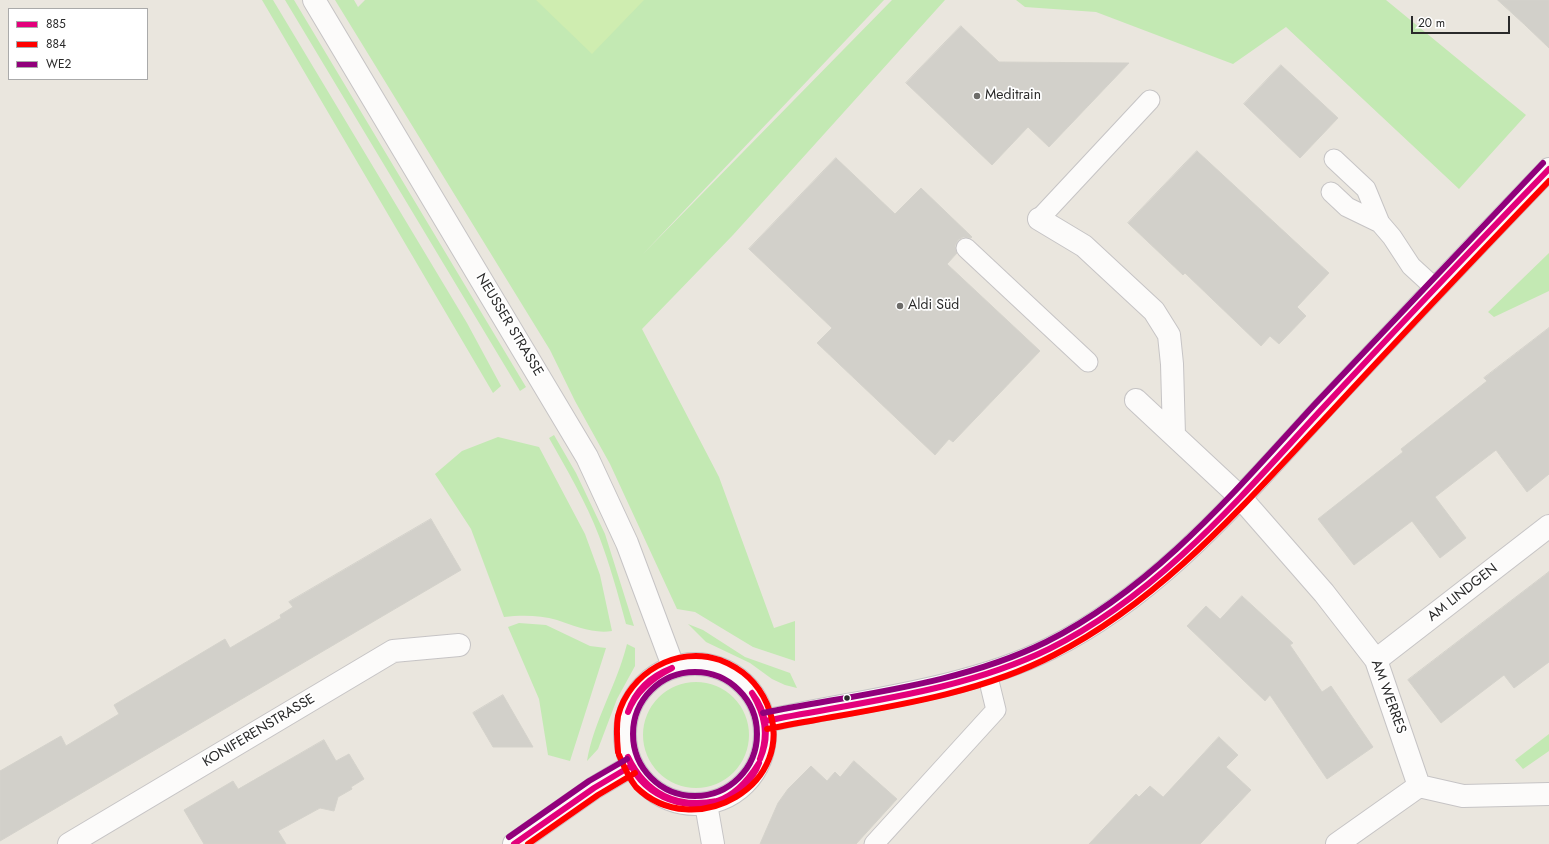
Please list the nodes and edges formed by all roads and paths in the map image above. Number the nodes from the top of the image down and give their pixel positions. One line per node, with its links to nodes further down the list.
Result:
1 (314, 0): 17 (street, NEUSSER STRASSE)
2 (1150, 100): 6 (lane)
3 (1334, 159): 7 (lane)
4 (1549, 169): 9 (street)
5 (1331, 192): 7 (lane)
6 (1039, 219): 12 (street)
7 (1380, 223): 9 (lane)
8 (966, 248): 10 (lane)
9 (1435, 288): 13 (street)
10 (1088, 362)
11 (1136, 400): 12 (street, AM WERRES)
12 (1174, 435): 13 (street, AM WERRES)
13 (1240, 497): 16 (street, AM WERRES); 18 (street)
14 (1549, 526): 16 (street, AM LINDGEN)
15 (459, 645): 24 (street, KONIFERENSTRASSE)
16 (1376, 660): 21 (street, AM WERRES)
17 (673, 666): 19 (street); 20 (street)
18 (986, 673): 19 (street); 27 (lane)
19 (765, 721): 23 (street)
20 (630, 766): 23 (street); 25 (street)
21 (1419, 786): 22 (street); 28 (street)
22 (1549, 794)
23 (706, 804): 26 (street)
24 (69, 844)
25 (514, 844)
26 (713, 844)
27 (874, 844)
28 (1337, 844)

